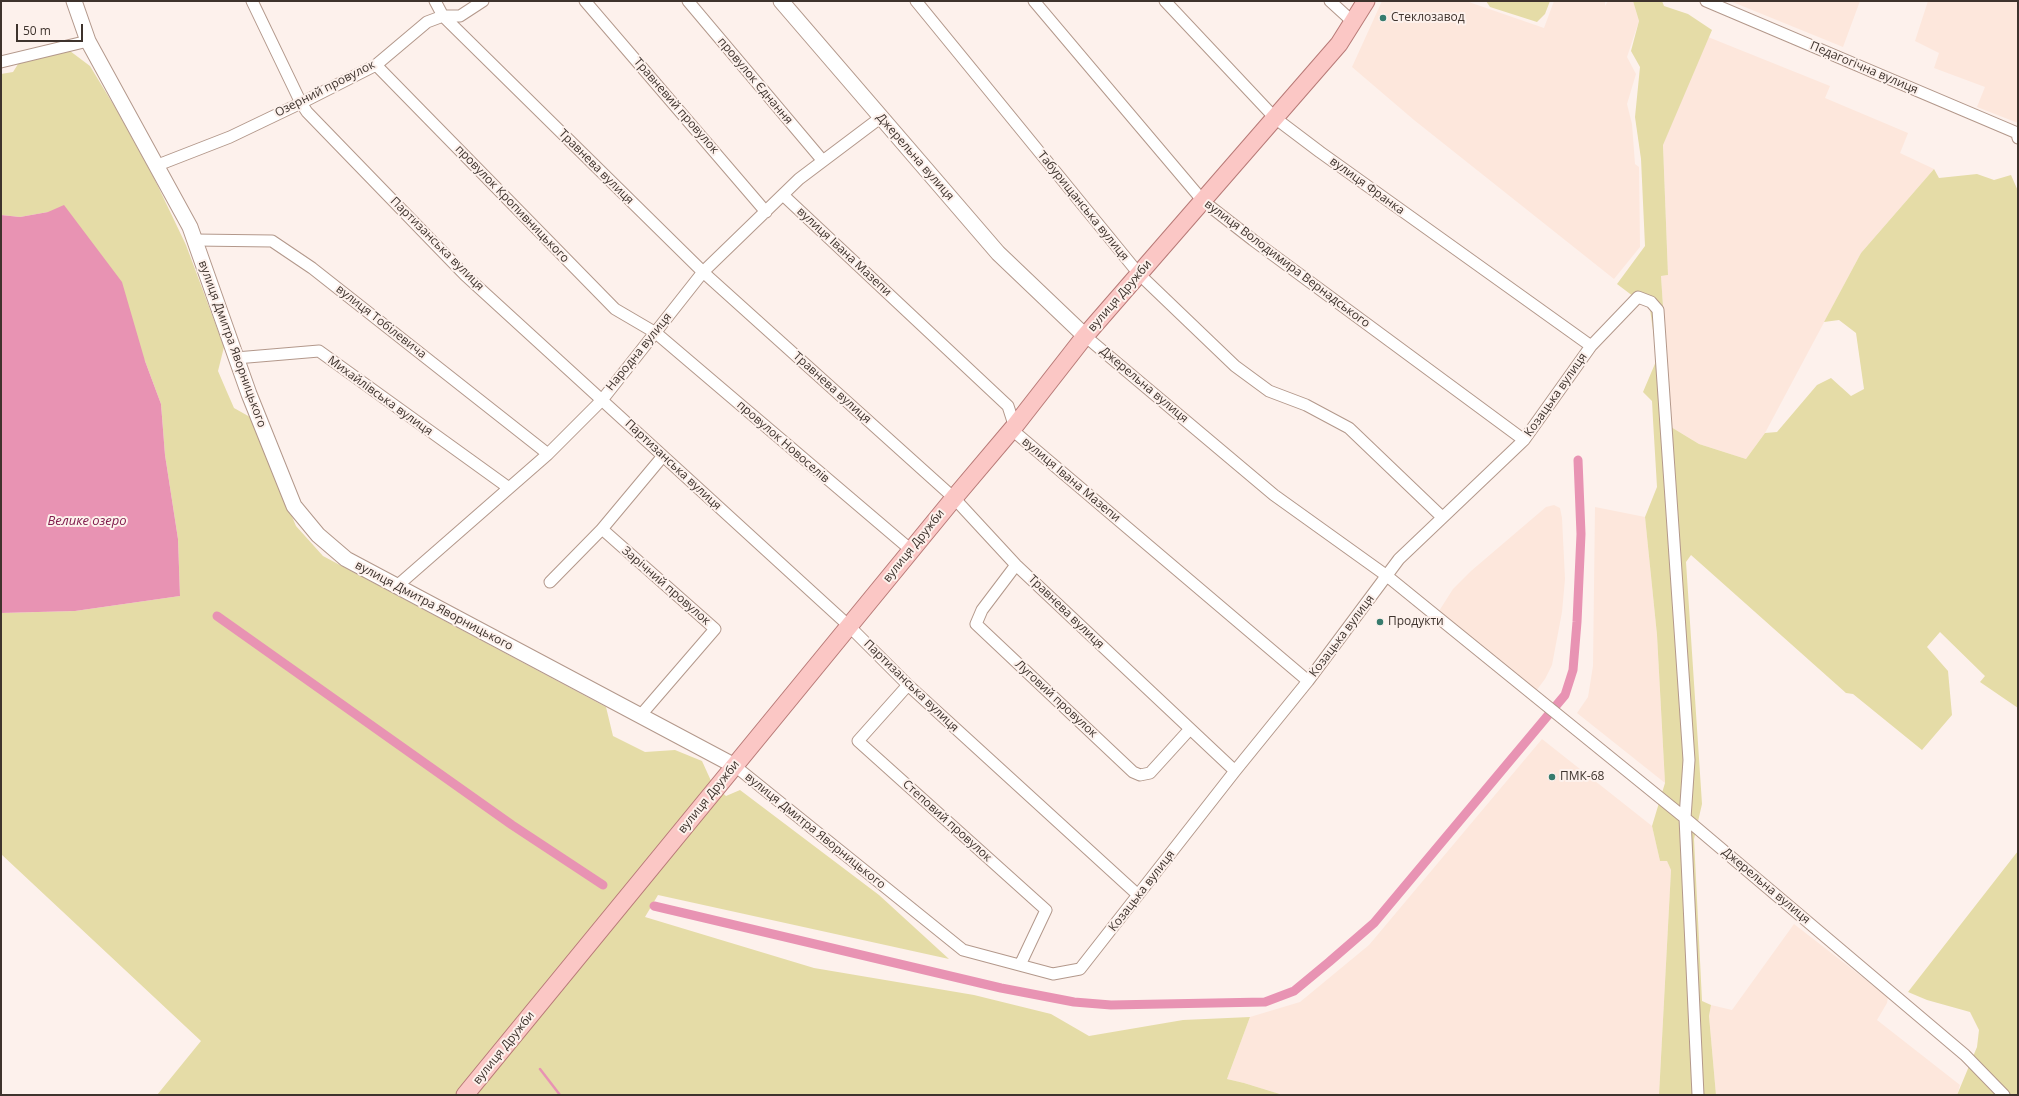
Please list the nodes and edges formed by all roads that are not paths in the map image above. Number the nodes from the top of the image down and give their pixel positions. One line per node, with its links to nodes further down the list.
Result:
1 (74, 1): 16 (main road, вулиця Дмитра Яворницького)
2 (252, 1): 19 (street, Партизанська вулиця)
3 (435, 1): 14 (street, Травнева вулиця)
4 (483, 1): 14 (street, Озерний провулок)
5 (585, 1): 27 (street, Травневий провулок)
6 (688, 1): 23 (street, провулок Єднання)
7 (780, 1): 20 (main road, Джерельна вулиця)
8 (916, 1): 30 (street, Табурищанська вулиця)
9 (1034, 1): 26 (street, вулиця Володимира Вернадського)
10 (1165, 1): 21 (street, вулиця Франка)
11 (1330, 1): 15 (street)
12 (1366, 1): 15 (main road, вулиця Дружби)
13 (1706, 1): 22 (street, Педагогічна вулиця)
14 (443, 16): 18 (street, Озерний провулок); 29 (street, Травнева вулиця)
15 (1354, 22): 21 (main road, вулиця Дружби)
16 (88, 41): 17 (street); 24 (main road, вулиця Дмитра Яворницького)
17 (1, 62)
18 (376, 64): 19 (street, Озерний провулок); 31 (street, провулок Кропивницького)
19 (301, 103): 24 (street, Озерний провулок); 35 (street, Партизанська вулиця)
20 (880, 118): 23 (street, Народна вулиця); 32 (main road, Джерельна вулиця)
21 (1275, 118): 26 (main road, вулиця Дружби); 33 (street, вулиця Франка)
22 (2018, 138)
23 (823, 161): 25 (street, Народна вулиця)
24 (158, 165): 28 (main road, вулиця Дмитра Яворницького)
25 (783, 195): 27 (street, Народна вулиця); 36 (street, вулиця Івана Мазепи)
26 (1202, 200): 30 (main road, вулиця Дружби); 37 (street, вулиця Володимира Вернадського)
27 (766, 212): 29 (street, Народна вулиця)
28 (195, 240): 34 (main road, вулиця Дмитра Яворницького); 38 (street, вулиця Тобілевича)
29 (703, 272): 31 (street, Народна вулиця); 41 (street, Травнева вулиця)
30 (1139, 274): 32 (main road, вулиця Дружби); 42 (street, Табурищанська вулиця)
31 (656, 333): 35 (street, Народна вулиця); 44 (street, провулок Новоселів)
32 (1085, 336): 36 (main road, вулиця Дружби); 46 (street, Джерельна вулиця)
33 (1591, 346): 37 (street, Козацька вулиця); 56 (street, Козацька вулиця)
34 (236, 358): 40 (street, Михайлівська вулиця); 48 (main road, вулиця Дмитра Яворницького)
35 (602, 400): 38 (street, Народна вулиця); 39 (street, Партизанська вулиця)
36 (1014, 427): 41 (main road, вулиця Дружби); 50 (street, вулиця Івана Мазепи)
37 (1524, 440): 42 (street, Козацька вулиця)
38 (548, 454): 40 (street, Народна вулиця)
39 (663, 456): 43 (street); 49 (street, Партизанська вулиця)
40 (509, 488): 48 (street, Народна вулиця)
41 (954, 498): 44 (main road, вулиця Дружби); 45 (street, Травнева вулиця)
42 (1442, 517): 46 (street, Козацька вулиця)
43 (602, 529): 47 (street); 52 (street, Зарічний провулок)
44 (911, 550): 49 (main road, вулиця Дружби)
45 (1016, 565): 53 (street, Травнева вулиця); 53 (street, Луговий провулок)
46 (1387, 576): 50 (street, Козацька вулиця); 56 (street, Джерельна вулиця)
47 (550, 582)
48 (397, 586): 52 (main road, вулиця Дмитра Яворницького)
49 (849, 626): 51 (street, Партизанська вулиця); 54 (main road, вулиця Дружби)
50 (1308, 682): 55 (street, Козацька вулиця)
51 (908, 685): 57 (street, Партизанська вулиця); 58 (street, Степовий провулок)
52 (640, 716): 54 (main road, вулиця Дмитра Яворницького)
53 (1190, 729): 55 (street, Травнева вулиця)
54 (735, 766): 58 (street, вулиця Дмитра Яворницького); 60 (main road, вулиця Дружби)
55 (1235, 771): 57 (street, Козацька вулиця)
56 (1685, 818): 61 (street); 62 (street, Джерельна вулиця)
57 (1138, 895): 59 (street, Козацька вулиця)
58 (1020, 965): 59 (street, вулиця Дмитра Яворницького)
59 (1053, 974)
60 (465, 1095)
61 (1698, 1095)
62 (2004, 1095)

